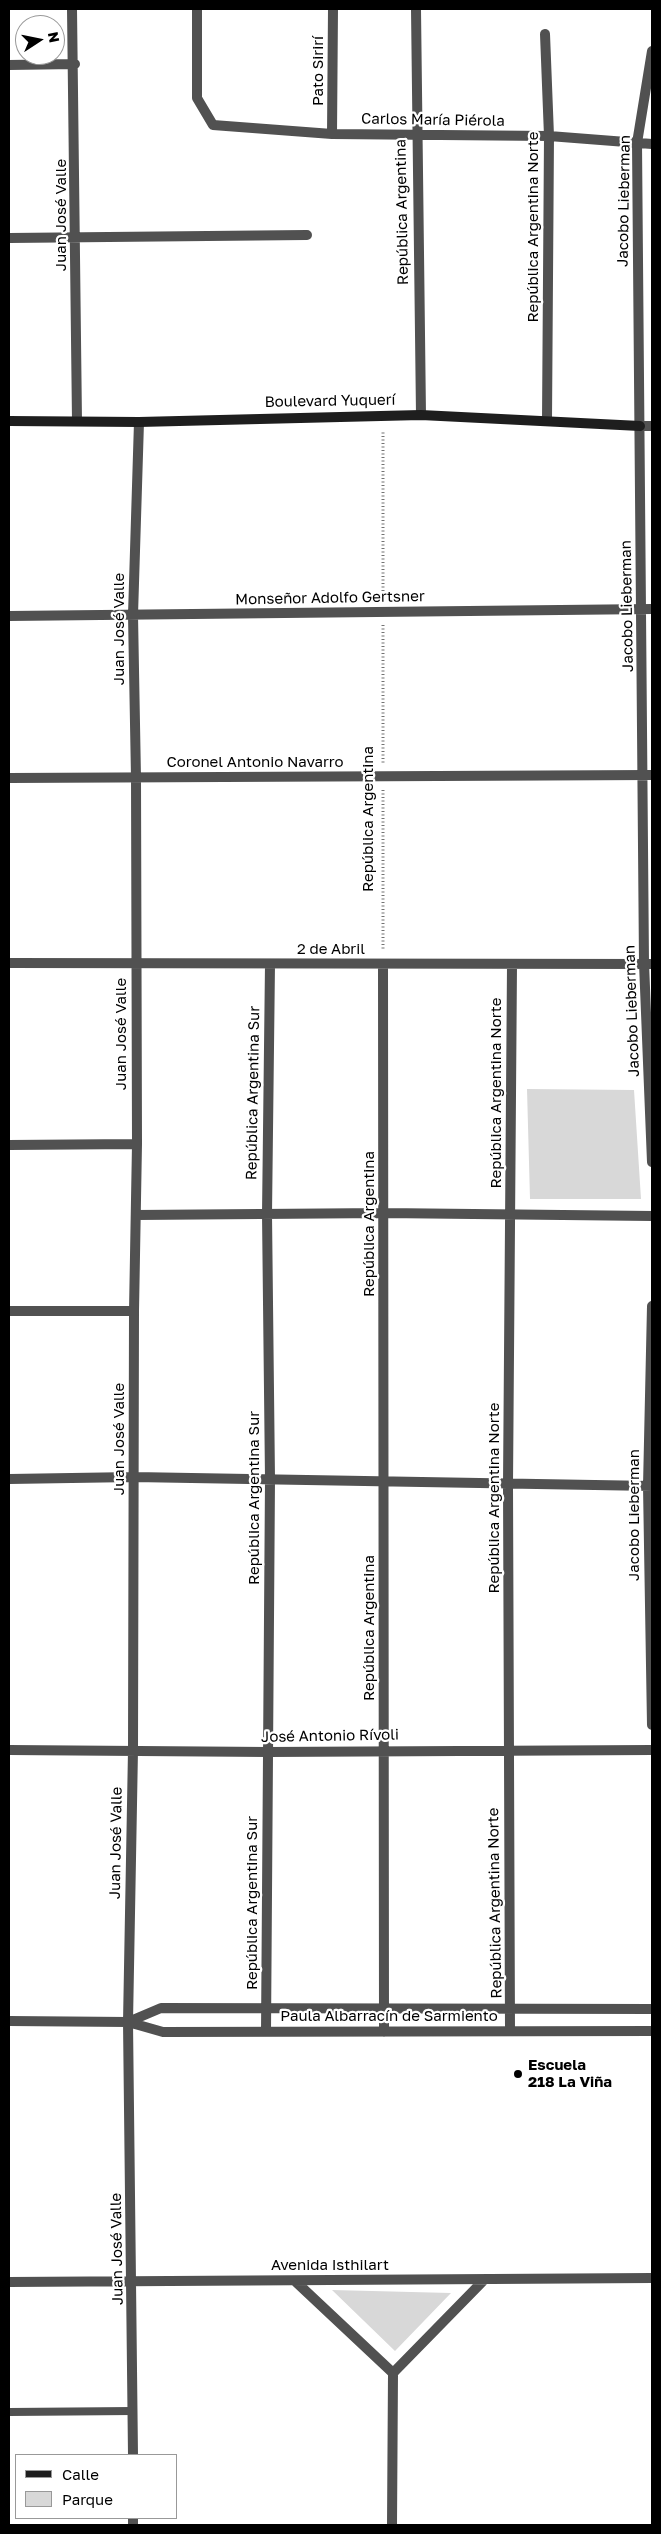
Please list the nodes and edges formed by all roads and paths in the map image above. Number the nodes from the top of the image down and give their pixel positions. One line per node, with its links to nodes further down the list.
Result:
1 (72, 9): 7 (street, Juan José Valle)
2 (198, 9): 9 (street, Carlos María Piérola)
3 (333, 9): 9 (street, Pato Sirirí)
4 (416, 9): 10 (street, República Argentina)
5 (545, 34): 11 (street, República Argentina Norte)
6 (652, 51): 12 (street, Jacobo Lieberman)
7 (74, 64): 8 (street); 16 (street, Juan José Valle)
8 (9, 65)
9 (332, 134): 10 (street, Carlos María Piérola)
10 (416, 135): 11 (street, Carlos María Piérola); 17 (street, República Argentina)
11 (549, 136): 12 (street, Carlos María Piérola); 19 (street, República Argentina Norte)
12 (637, 144): 13 (street, Carlos María Piérola); 23 (street, Jacobo Lieberman)
13 (652, 144)
14 (307, 235): 16 (street)
15 (9, 238): 16 (street)
16 (76, 238): 21 (street, Juan José Valle)
17 (421, 415): 18 (street, Boulevard Yuquerí); 19 (street, Boulevard Yuquerí)
18 (383, 416): 22 (street, Boulevard Yuquerí); 26 (path, República Argentina)
19 (546, 420): 23 (street, Boulevard Yuquerí)
20 (9, 421): 21 (street, Boulevard Yuquerí)
21 (77, 421): 22 (street, Boulevard Yuquerí)
22 (139, 422): 28 (street, Juan José Valle)
23 (640, 426): 24 (street, Boulevard Yuquerí); 25 (street, Jacobo Lieberman)
24 (652, 426)
25 (647, 609): 26 (street, Monseñor Adolfo Gertsner); 29 (street, Jacobo Lieberman)
26 (383, 613): 28 (street, Monseñor Adolfo Gertsner); 30 (path, República Argentina)
27 (9, 616): 28 (street, Monseñor Adolfo Gertsner)
28 (133, 616): 32 (street, Juan José Valle)
29 (648, 776): 30 (street, Coronel Antonio Navarro); 38 (street, Jacobo Lieberman)
30 (383, 777): 32 (street, Coronel Antonio Navarro); 36 (path, República Argentina)
31 (9, 778): 32 (street, Coronel Antonio Navarro)
32 (136, 778): 34 (street, Juan José Valle)
33 (9, 963): 34 (street, 2 de Abril)
34 (136, 964): 35 (street, 2 de Abril); 39 (street, Juan José Valle)
35 (270, 964): 36 (street, 2 de Abril); 43 (street, República Argentina Sur)
36 (384, 964): 37 (street, 2 de Abril); 42 (street, República Argentina)
37 (512, 964): 38 (street, 2 de Abril); 44 (street, República Argentina Norte)
38 (648, 964): 41 (street, Jacobo Lieberman)
39 (137, 1144): 40 (street); 45 (street, Juan José Valle)
40 (9, 1145)
41 (652, 1162)
42 (384, 1213): 43 (street); 44 (street); 53 (street, República Argentina)
43 (267, 1214): 45 (street); 51 (street, República Argentina Sur)
44 (511, 1214): 46 (street); 54 (street, República Argentina Norte)
45 (136, 1215): 49 (street, Juan José Valle)
46 (652, 1216)
47 (652, 1306): 55 (street, Jacobo Lieberman)
48 (9, 1311): 49 (street)
49 (134, 1311): 50 (street, Juan José Valle)
50 (134, 1477): 51 (street); 52 (street); 58 (street, Juan José Valle)
51 (270, 1478): 53 (street); 62 (street, República Argentina Sur)
52 (9, 1479)
53 (386, 1481): 54 (street); 59 (street, República Argentina)
54 (508, 1484): 55 (street); 60 (street, República Argentina Norte)
55 (650, 1486): 56 (street, Jacobo Lieberman)
56 (652, 1725)
57 (9, 1750): 58 (street, José Antonio Rívoli)
58 (133, 1750): 62 (street, José Antonio Rívoli); 68 (street, Juan José Valle)
59 (384, 1750): 60 (street, José Antonio Rívoli); 62 (street, José Antonio Rívoli); 64 (street, República Argentina)
60 (508, 1750): 61 (street, José Antonio Rívoli); 66 (street, República Argentina Norte)
61 (652, 1750)
62 (268, 1752): 63 (street, República Argentina Sur)
63 (266, 2008): 64 (street, Paula Albarracín de Sarmiento); 68 (street, Paula Albarracín de Sarmiento); 71 (street, República Argentina Sur)
64 (384, 2009): 66 (street, Paula Albarracín de Sarmiento); 72 (street, República Argentina)
65 (652, 2009): 66 (street, Paula Albarracín de Sarmiento)
66 (512, 2010): 70 (street, República Argentina Norte)
67 (9, 2021): 68 (street, Paula Albarracín de Sarmiento)
68 (128, 2022): 71 (street, Paula Albarracín de Sarmiento); 77 (street, Juan José Valle)
69 (652, 2030): 70 (street, Paula Albarracín de Sarmiento)
70 (510, 2031): 72 (street, Paula Albarracín de Sarmiento)
71 (266, 2032): 72 (street, Paula Albarracín de Sarmiento)
72 (384, 2032)
73 (652, 2278): 74 (street, Avenida Isthilart)
74 (486, 2279): 75 (street, Avenida Isthilart); 78 (street)
75 (295, 2281): 77 (street, Avenida Isthilart); 78 (street)
76 (9, 2282): 77 (street, Avenida Isthilart)
77 (132, 2282): 80 (street, Juan José Valle)
78 (393, 2373): 82 (street)
79 (9, 2412): 80 (lane)
80 (133, 2412): 81 (street, Juan José Valle)
81 (133, 2454)
82 (392, 2525)

